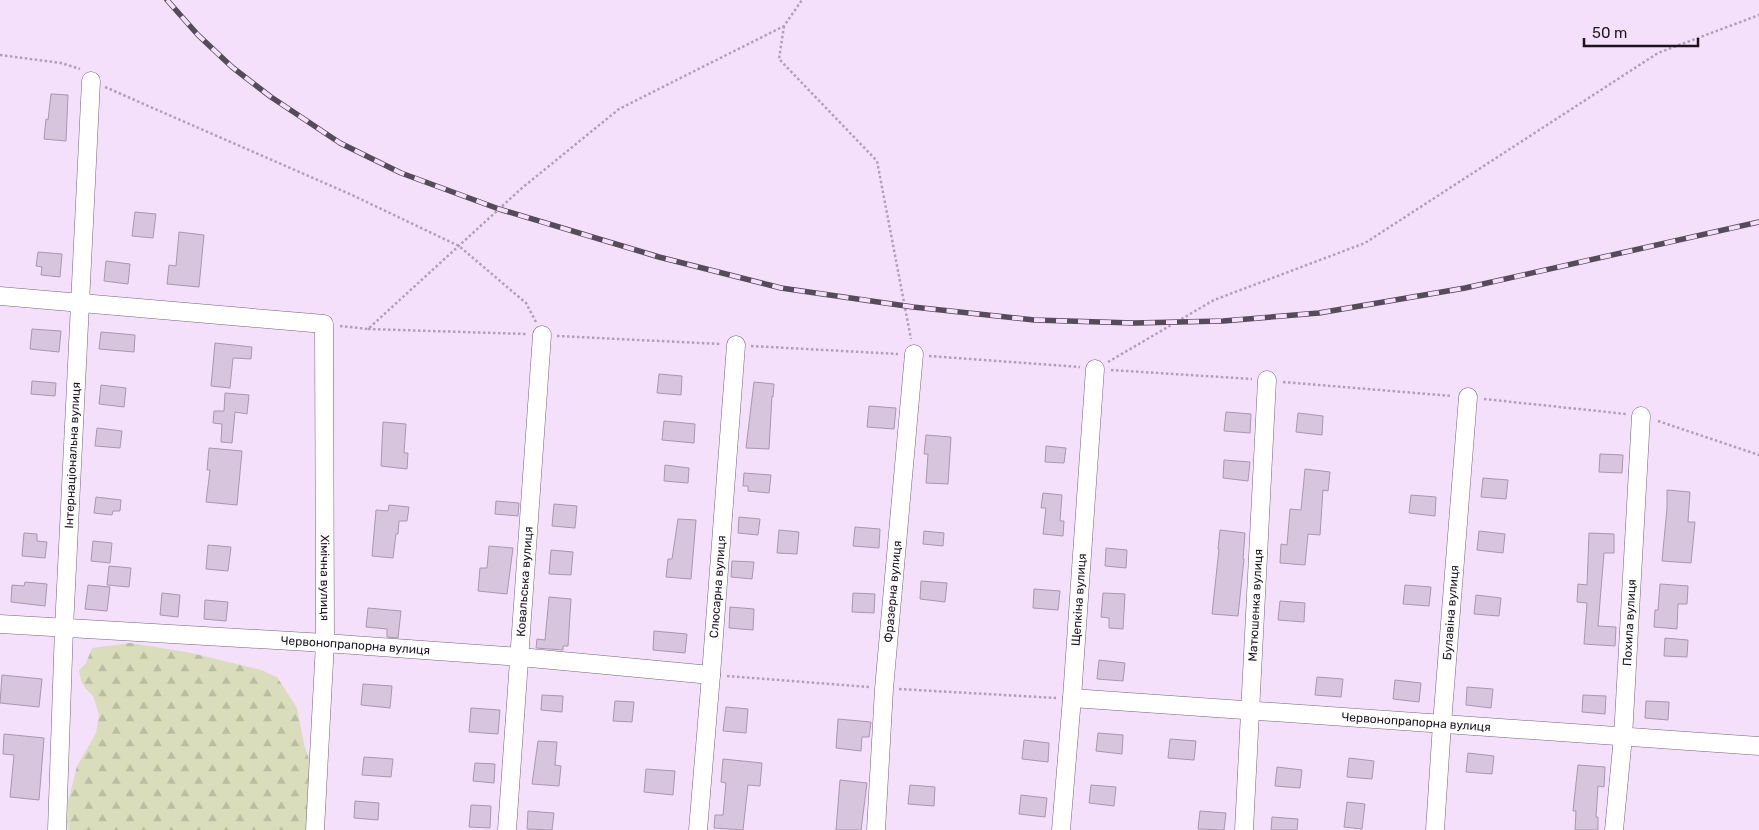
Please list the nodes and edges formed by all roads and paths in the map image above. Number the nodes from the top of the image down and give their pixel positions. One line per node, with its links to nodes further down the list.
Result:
1 (802, 0): 3 (path)
2 (1759, 16): 14 (path)
3 (784, 26): 6 (path); 13 (path)
4 (0, 54): 5 (path)
5 (91, 81): 6 (path); 8 (street, Інтернаціональна вулиця)
6 (459, 246): 10 (path); 11 (path)
7 (0, 296): 8 (street)
8 (81, 302): 9 (street); 20 (street, Інтернаціональна вулиця)
9 (324, 324): 10 (path); 21 (street, Хімічна вулиця)
10 (368, 329): 11 (path)
11 (542, 335): 12 (path); 22 (street, Ковальська вулиця)
12 (736, 345): 13 (path); 23 (street, Слюсарна вулиця)
13 (914, 354): 14 (path); 33 (street, Фразерна вулиця)
14 (1095, 369): 15 (path); 24 (street, Щепкіна вулиця)
15 (1267, 380): 16 (path); 25 (street, Матюшенка вулиця)
16 (1468, 397): 17 (path); 26 (street, Булавіна вулиця)
17 (1641, 416): 18 (path); 27 (street, Похила вулиця)
18 (1759, 455)
19 (0, 624): 20 (street, Червонопрапорна вулиця)
20 (64, 628): 21 (street, Червонопрапорна вулиця); 29 (street, Інтернаціональна вулиця)
21 (325, 643): 22 (street, Червонопрапорна вулиця); 30 (street, Хімічна вулиця)
22 (520, 657): 23 (street, Червонопрапорна вулиця); 31 (street, Ковальська вулиця)
23 (711, 675): 32 (street, Слюсарна вулиця)
24 (1072, 698): 25 (street, Червонопрапорна вулиця); 34 (street, Щепкіна вулиця)
25 (1251, 711): 26 (street, Червонопрапорна вулиця); 35 (street, Матюшенка вулиця)
26 (1442, 724): 27 (street, Червонопрапорна вулиця); 36 (street, Булавіна вулиця)
27 (1623, 737): 28 (street, Червонопрапорна вулиця); 37 (street, Похила вулиця)
28 (1759, 746)
29 (57, 830)
30 (315, 830)
31 (507, 830)
32 (698, 830)
33 (876, 830)
34 (1061, 830)
35 (1244, 830)
36 (1435, 830)
37 (1614, 830)

